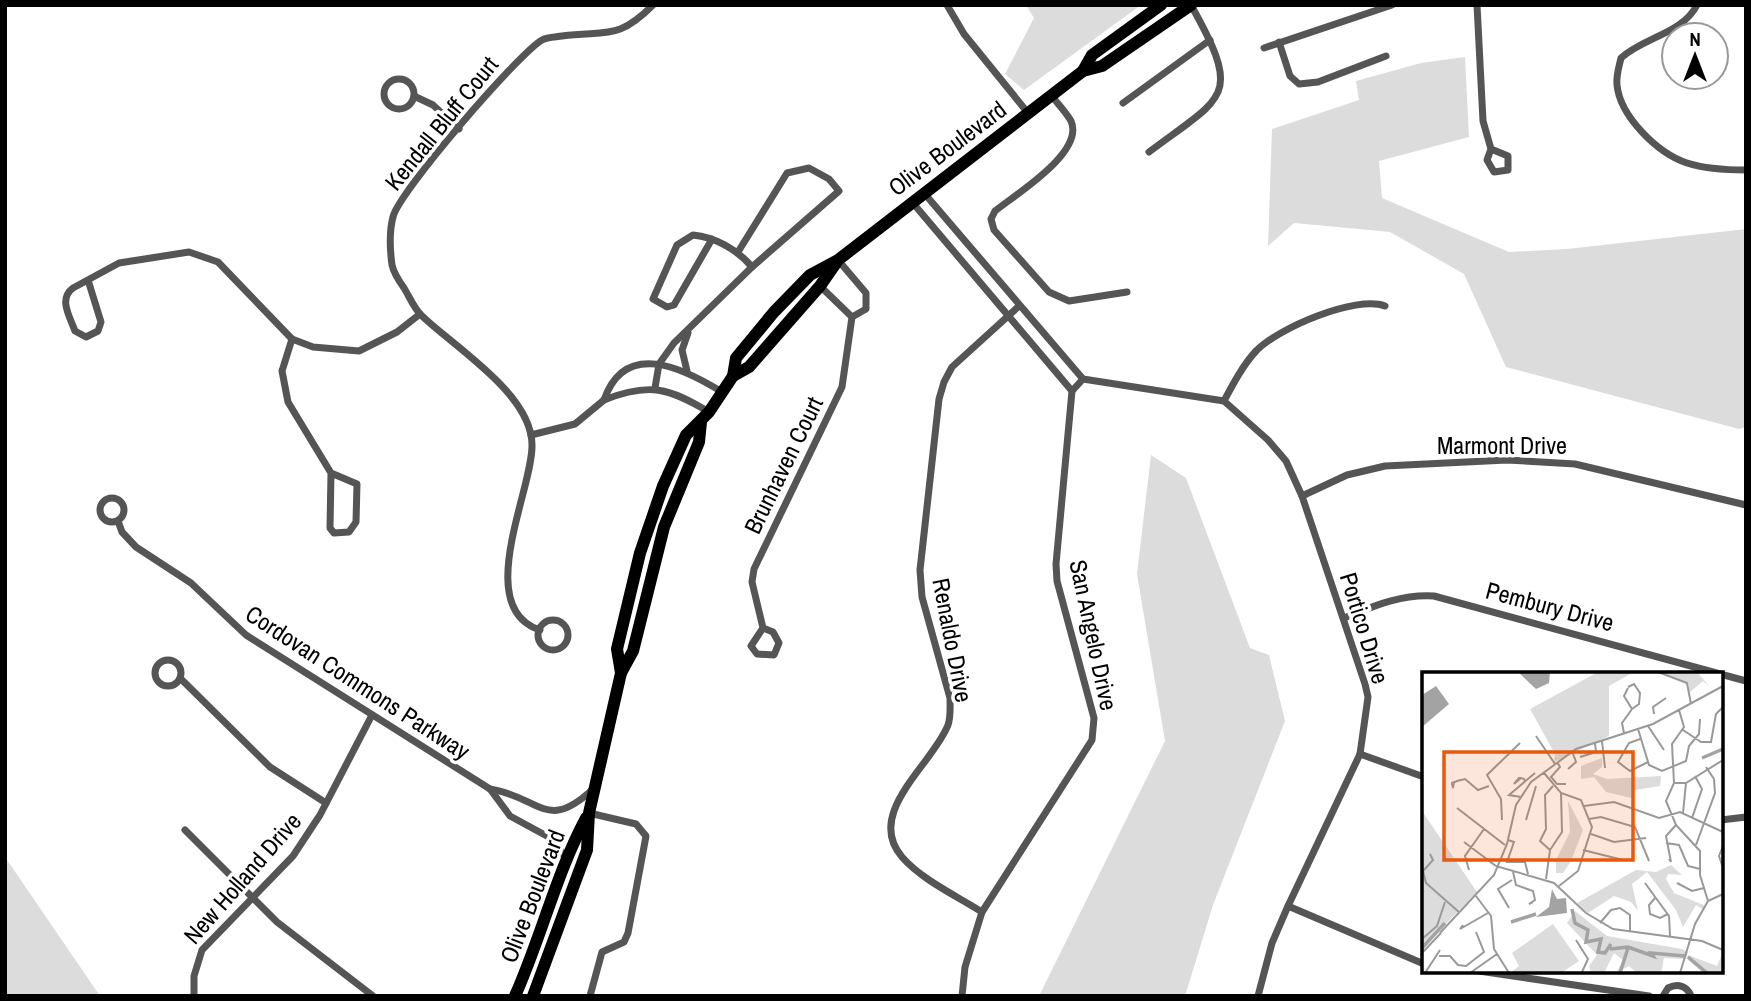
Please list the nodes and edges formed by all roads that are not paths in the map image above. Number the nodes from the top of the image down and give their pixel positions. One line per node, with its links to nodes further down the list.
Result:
1 (653, 5): 17 (street, Kendall Bluff Court)
2 (947, 5): 16 (street)
3 (1161, 5): 12 (main road, Olive Boulevard)
4 (1191, 5): 8 (street); 12 (main road, Olive Boulevard)
5 (1392, 5): 9 (street)
6 (1477, 5): 18 (street)
7 (1697, 5): 20 (street)
8 (1210, 40): 15 (street); 19 (street)
9 (1279, 42): 10 (street); 11 (street)
10 (1264, 48)
11 (1386, 56)
12 (1083, 71): 13 (main road, Olive Boulevard)
13 (1051, 95): 16 (main road, Olive Boulevard); 29 (street)
14 (416, 97): 14 (street); 17 (street)
15 (1123, 103)
16 (1028, 113): 21 (main road, Olive Boulevard)
17 (459, 129): 32 (street, Kendall Bluff Court)
18 (1491, 149)
19 (1149, 152)
20 (1746, 170)
21 (924, 193): 22 (main road, Olive Boulevard); 30 (street)
22 (912, 202): 25 (main road, Olive Boulevard); 33 (street)
23 (712, 239): 23 (street); 24 (street)
24 (738, 252): 26 (street); 26 (street)
25 (838, 260): 28 (main road, Olive Boulevard); 34 (street, Brunhaven Court); 39 (main road, Olive Boulevard)
26 (752, 267): 35 (street)
27 (88, 280): 27 (street); 36 (street)
28 (820, 286): 34 (street); 39 (main road, Olive Boulevard)
29 (1127, 292)
30 (1019, 306): 33 (street, Renaldo Drive); 40 (street)
31 (1385, 306): 45 (street)
32 (420, 314): 36 (street); 47 (street, Kendall Bluff Court)
33 (1008, 316): 43 (street); 72 (street, Renaldo Drive)
34 (852, 317): 53 (street, Brunhaven Court)
35 (690, 328): 37 (street); 38 (street)
36 (292, 339): 48 (street)
37 (659, 364): 38 (street); 41 (street); 44 (street)
38 (687, 372): 42 (street)
39 (733, 376): 42 (main road, Olive Boulevard)
40 (1083, 379): 43 (street); 45 (street)
41 (655, 388): 44 (street); 46 (street)
42 (722, 391): 46 (main road, Olive Boulevard)
43 (1072, 391): 72 (street, San Angelo Drive)
44 (604, 400): 47 (street)
45 (1224, 401): 49 (street, Portico Drive)
46 (705, 417): 62 (main road, Olive Boulevard)
47 (530, 435): 54 (street, Kendall Bluff Court)
48 (331, 473): 48 (street)
49 (1302, 496): 50 (street, Marmont Drive); 52 (street, Portico Drive)
50 (1746, 505)
51 (118, 521): 59 (street, Cordovan Commons Parkway)
52 (1344, 618): 55 (street, Pembury Drive); 60 (street, Portico Drive)
53 (763, 628)
54 (540, 630): 54 (street, Kendall Bluff Court)
55 (1713, 672)
56 (1723, 675): 58 (street, Pembury Drive)
57 (180, 678): 64 (street)
58 (1746, 681)
59 (372, 715): 63 (street, Cordovan Commons Parkway); 64 (street, New Holland Drive)
60 (1360, 754): 61 (street); 71 (street, Portico Drive)
61 (1422, 776)
62 (596, 786): 63 (street, Cordovan Commons Parkway); 65 (main road, Olive Boulevard)
63 (490, 789): 69 (street, Cordovan Commons Parkway)
64 (326, 803): 70 (street, New Holland Drive)
65 (589, 813): 69 (main road, Olive Boulevard); 78 (main road, Olive Boulevard); 79 (street)
66 (1746, 817): 67 (street)
67 (1723, 820)
68 (185, 831): 70 (street)
69 (566, 863): 77 (main road, Olive Boulevard)
70 (252, 897): 75 (street, New Holland Drive); 76 (street)
71 (1287, 906): 73 (street); 81 (street, Portico Drive)
72 (982, 912): 80 (street, San Angelo Drive)
73 (1422, 963)
74 (1493, 973): 82 (street)
75 (194, 996)
76 (373, 996)
77 (514, 996)
78 (533, 996)
79 (590, 996)
80 (962, 996)
81 (1258, 996)
82 (1649, 996)
83 (1663, 996): 84 (street)
84 (1691, 996)

